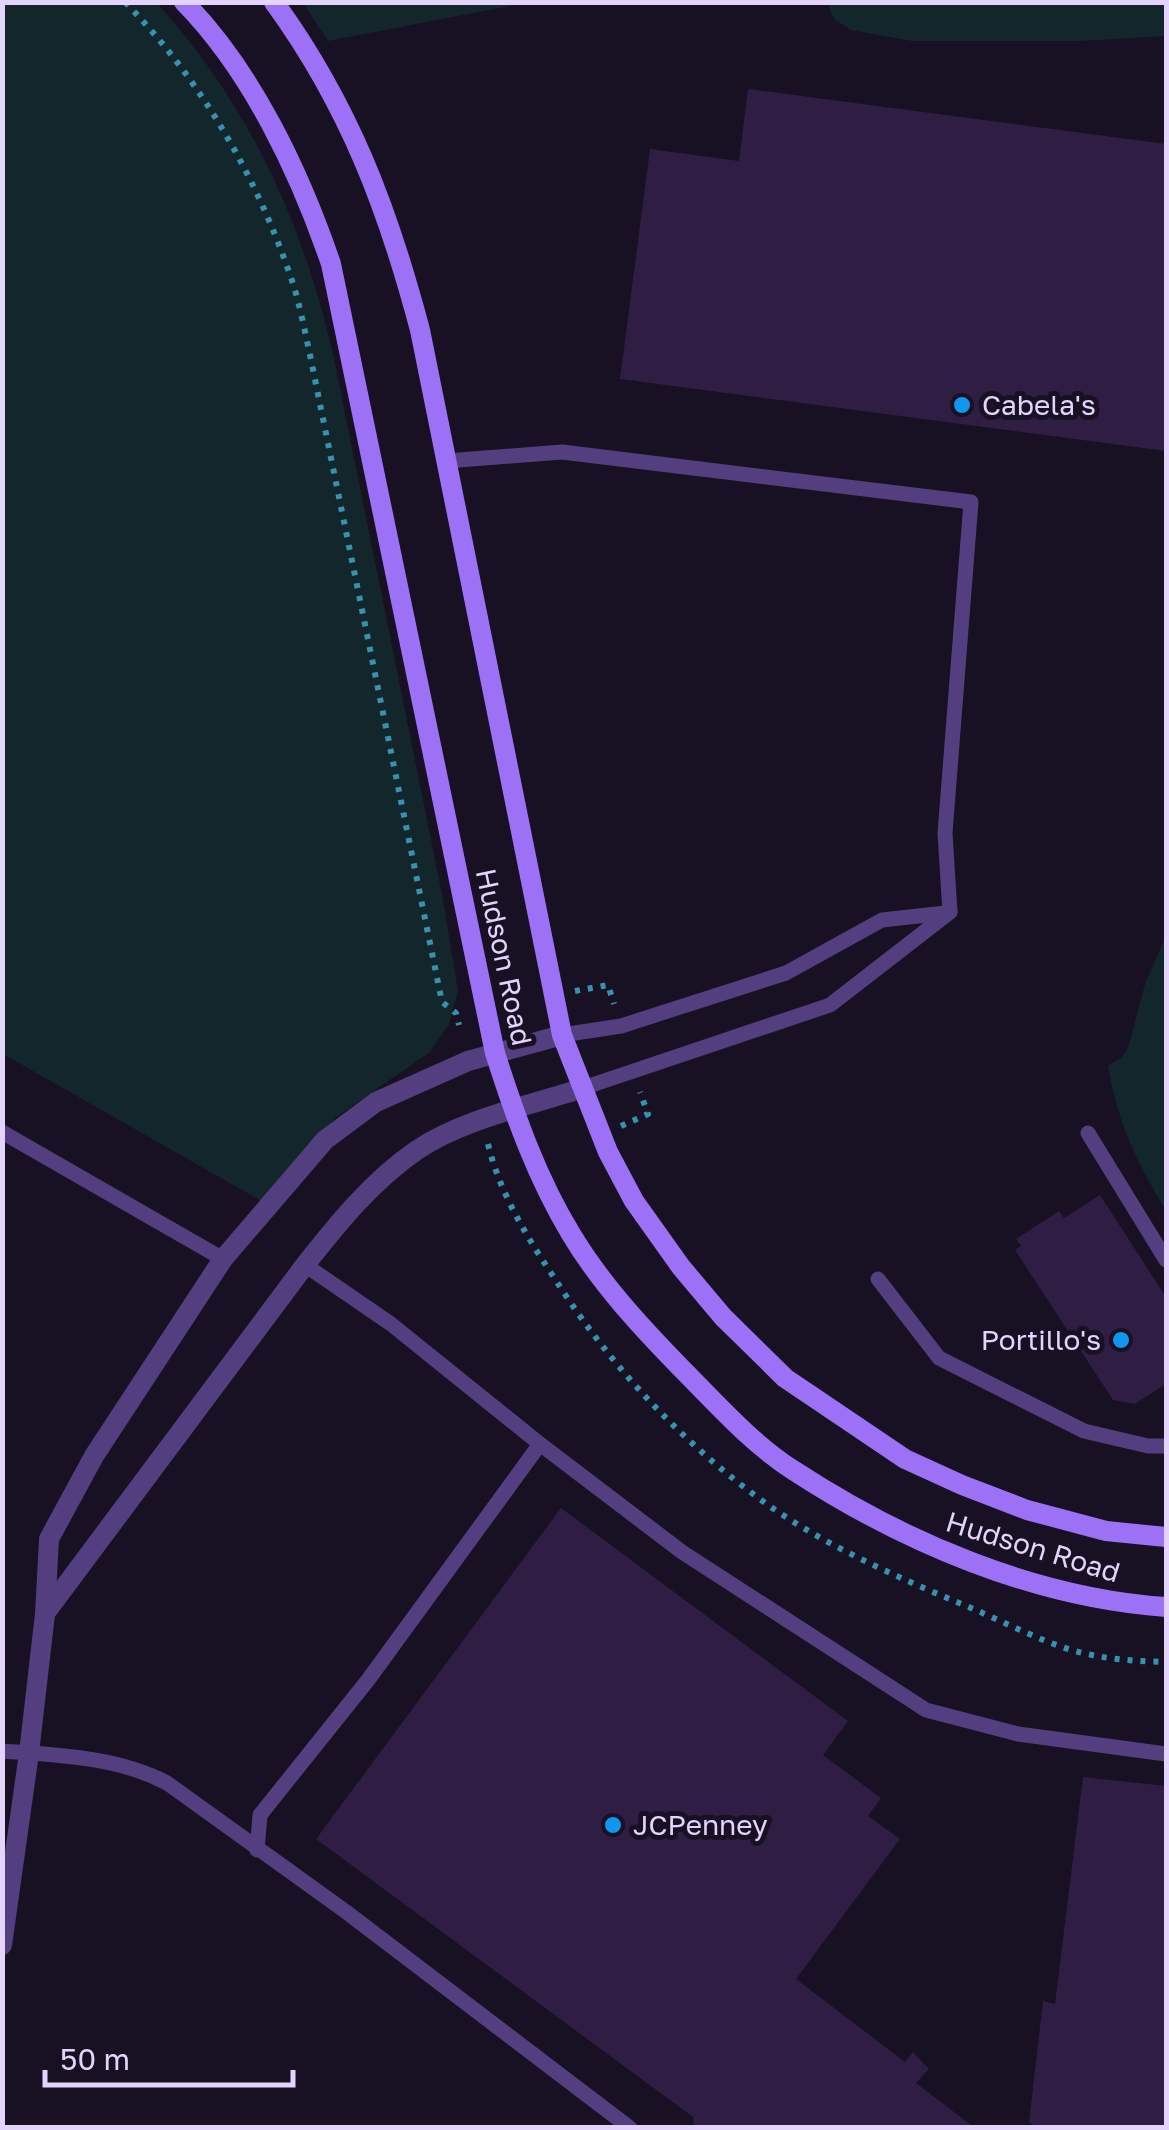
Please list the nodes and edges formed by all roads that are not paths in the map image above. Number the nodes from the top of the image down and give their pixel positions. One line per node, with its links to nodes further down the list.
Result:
1 (184, 2): 6 (street, Hudson Road)
2 (274, 2): 3 (street, Hudson Road)
3 (446, 461): 4 (lane); 5 (street, Hudson Road)
4 (950, 912): 5 (lane); 7 (lane)
5 (562, 1035): 6 (street); 7 (street, Hudson Road)
6 (495, 1054): 8 (street, Hudson Road); 11 (street)
7 (583, 1088): 8 (street); 17 (street, Hudson Road)
8 (513, 1110): 13 (street); 18 (street, Hudson Road)
9 (2, 1132): 11 (lane)
10 (1088, 1134): 12 (lane)
11 (223, 1259): 19 (street)
12 (1166, 1260)
13 (305, 1265): 15 (lane); 19 (street)
14 (878, 1279): 16 (lane)
15 (540, 1444): 22 (lane); 23 (lane)
16 (1166, 1446)
17 (1166, 1537)
18 (1166, 1607)
19 (45, 1614): 21 (street)
20 (2, 1751): 21 (lane)
21 (29, 1753): 23 (lane); 24 (street)
22 (1166, 1754)
23 (257, 1850): 25 (lane)
24 (2, 1945)
25 (630, 2128)

